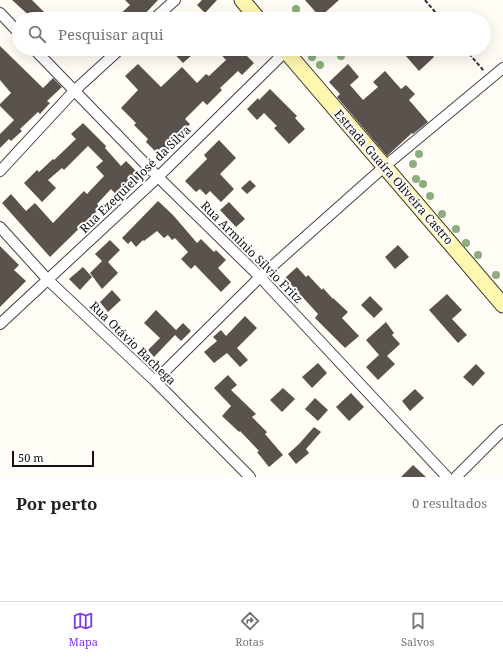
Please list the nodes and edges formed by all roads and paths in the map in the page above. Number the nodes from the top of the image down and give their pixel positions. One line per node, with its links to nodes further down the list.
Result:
1 (175, 0): 4 (street)
2 (242, 0): 5 (street)
3 (425, 0): 6 (path)
4 (162, 12)
5 (252, 12)
6 (434, 12)
7 (0, 14): 8 (street)
8 (12, 26)
9 (41, 56): 16 (street, Rua Arminio Sílvio Fritz)
10 (112, 56): 16 (street)
11 (279, 56): 19 (street, Rua Ezequiel José da Silva)
12 (290, 56): 17 (street, Estrada Guaíra Oliveira Castro)
13 (471, 56): 15 (path)
14 (503, 68): 15 (street)
15 (490, 79): 17 (street)
16 (74, 91): 18 (street); 19 (street, Rua Arminio Sílvio Fritz)
17 (385, 166): 21 (street); 23 (street, Estrada Guaíra Oliveira Castro)
18 (0, 171)
19 (158, 177): 21 (street, Rua Arminio Sílvio Fritz); 22 (street, Rua Ezequiel José da Silva)
20 (0, 227): 22 (street, Rua Otávio Bachega)
21 (260, 277): 25 (street); 28 (street, Rua Arminio Sílvio Fritz)
22 (48, 280): 24 (street, Rua Ezequiel José da Silva); 25 (street, Rua Otávio Bachega)
23 (503, 305)
24 (0, 324)
25 (156, 381): 27 (street, Rua Otávio Bachega)
26 (503, 430): 29 (street)
27 (250, 477)
28 (447, 477)
29 (456, 477)

